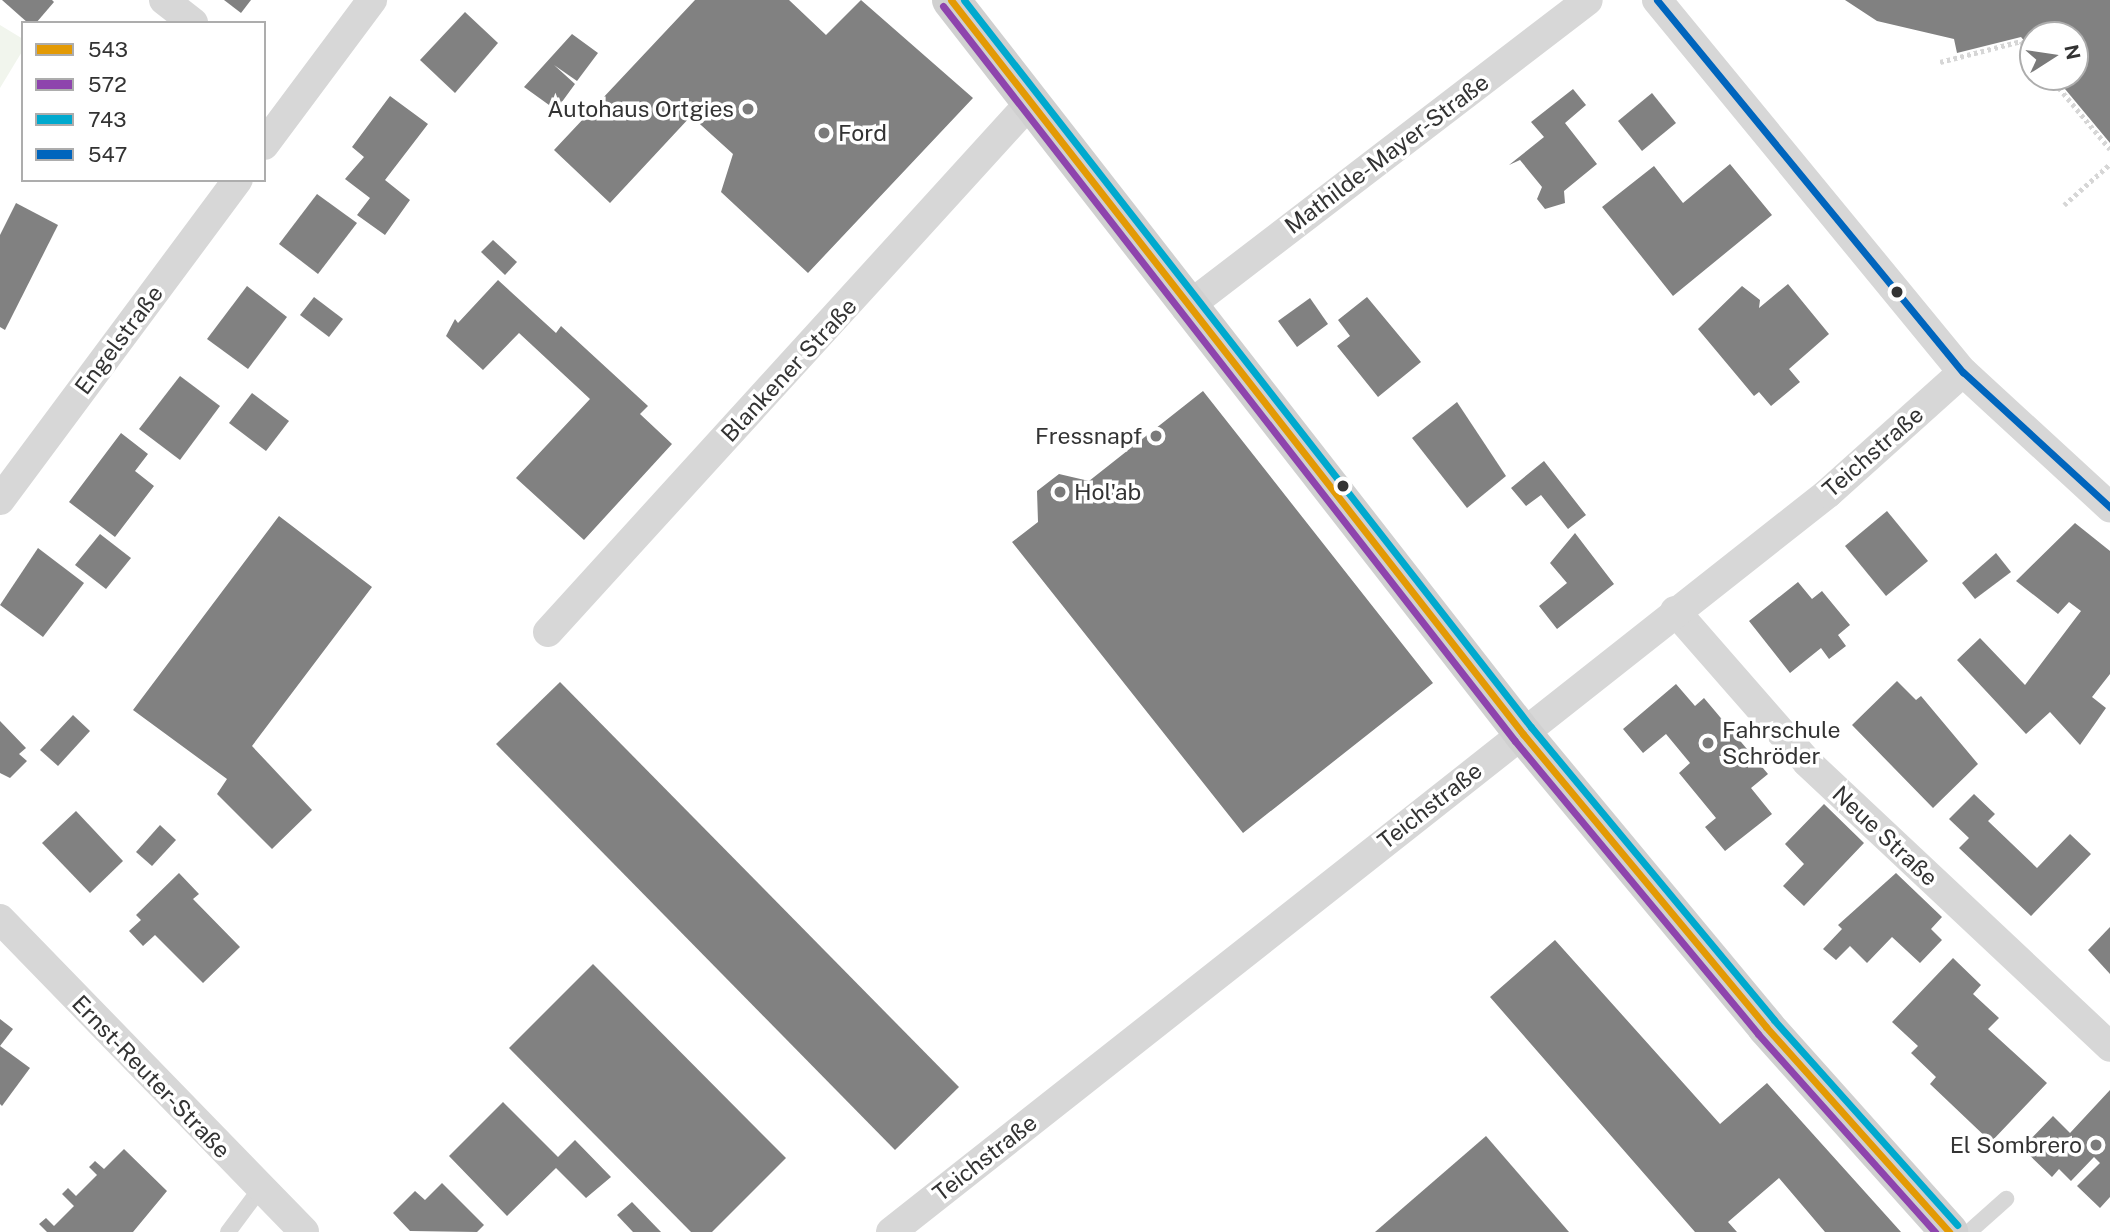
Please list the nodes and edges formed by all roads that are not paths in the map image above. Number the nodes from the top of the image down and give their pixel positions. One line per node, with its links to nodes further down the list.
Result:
1 (164, 0): 6 (street)
2 (372, 0): 8 (street)
3 (951, 0): 7 (main road)
4 (1588, 0): 10 (street, Mathilde-Mayer-Straße)
5 (1657, 0): 11 (street)
6 (190, 21)
7 (1028, 105): 10 (main road); 15 (street, Blankener Straße)
8 (266, 142)
9 (237, 182): 12 (street, Engelstraße)
10 (1186, 308): 16 (main road)
11 (1962, 372): 13 (street); 14 (street, Teichstraße)
12 (0, 500)
13 (2110, 507)
14 (1675, 611): 16 (street, Teichstraße); 18 (street, Neue Straße)
15 (548, 632)
16 (1523, 734): 23 (street, Teichstraße); 24 (main road)
17 (0, 919): 19 (street, Ernst-Reuter-Straße)
18 (2110, 1047)
19 (260, 1189): 21 (lane); 22 (street, Ernst-Reuter-Straße)
20 (2006, 1199): 25 (lane)
21 (228, 1232)
22 (304, 1232)
23 (891, 1232)
24 (1949, 1232)
25 (1969, 1232)

